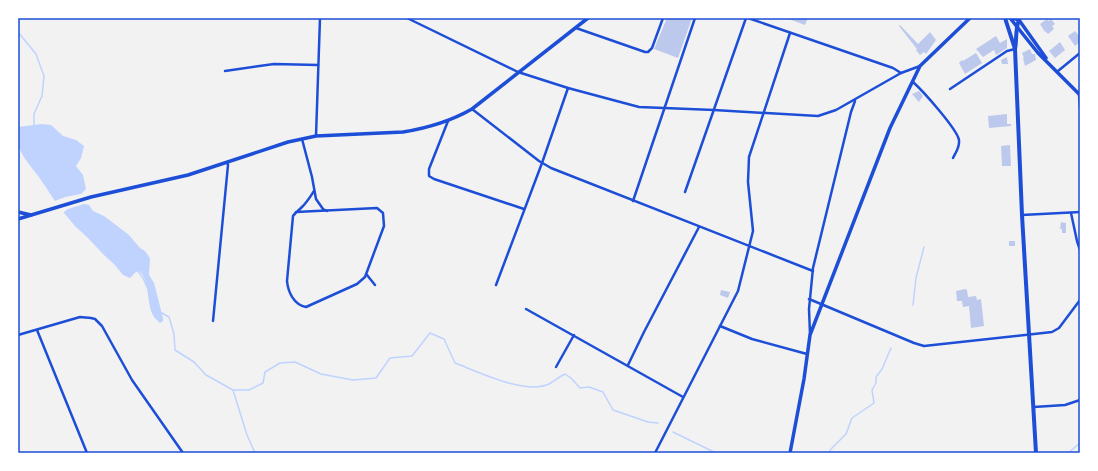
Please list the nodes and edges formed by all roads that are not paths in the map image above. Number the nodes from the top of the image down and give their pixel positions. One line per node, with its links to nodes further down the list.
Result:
1 (320, 18): 18 (street)
2 (407, 18): 11 (street)
3 (588, 18): 13 (street)
4 (663, 18): 13 (street)
5 (695, 18): 29 (street)
6 (747, 18): 14 (street); 32 (street)
7 (970, 18): 19 (street)
8 (1005, 18): 15 (main road)
9 (1011, 18): 10 (street); 12 (street)
10 (1020, 19): 12 (main road); 17 (street)
11 (415, 20): 22 (street)
12 (1016, 26): 15 (main road); 17 (street)
13 (575, 27): 22 (street)
14 (790, 33): 23 (street); 33 (street)
15 (1015, 49): 26 (street); 50 (main road)
16 (1080, 53): 21 (street)
17 (1048, 61): 21 (street)
18 (318, 65): 20 (street); 35 (street)
19 (920, 66): 23 (street); 24 (street)
20 (225, 71)
21 (1058, 71): 27 (street)
22 (518, 72): 25 (street); 31 (street)
23 (900, 73): 28 (street)
24 (913, 82): 37 (street); 61 (street)
25 (568, 88): 29 (street); 39 (street)
26 (950, 89)
27 (1080, 95): 30 (street)
28 (855, 100): 33 (street); 55 (street)
29 (664, 108): 32 (street); 42 (street)
30 (1080, 108)
31 (472, 109): 34 (street); 39 (street)
32 (714, 110): 33 (street); 41 (street)
33 (764, 114): 53 (street)
34 (448, 121): 35 (street); 43 (street)
35 (316, 136): 36 (street)
36 (302, 138): 38 (street); 40 (street)
37 (953, 158)
38 (227, 162): 49 (street); 63 (street)
39 (542, 163): 42 (street); 43 (street)
40 (314, 191): 44 (street); 46 (street)
41 (686, 192)
42 (633, 201): 52 (street)
43 (524, 209): 58 (street)
44 (327, 211): 46 (street); 56 (street)
45 (18, 212): 49 (street)
46 (296, 212): 56 (street)
47 (1080, 212): 48 (street)
48 (1071, 213): 50 (street); 54 (street)
49 (32, 215): 51 (street)
50 (1022, 215): 66 (main road)
51 (18, 219)
52 (699, 227): 53 (street); 71 (street)
53 (750, 246): 55 (street); 64 (street)
54 (1080, 250)
55 (812, 271): 59 (street)
56 (367, 275): 57 (street)
57 (375, 285)
58 (496, 285)
59 (809, 299): 61 (street); 69 (street)
60 (1080, 300): 66 (street)
61 (822, 304): 66 (street); 69 (street)
62 (526, 309): 68 (street)
63 (213, 321)
64 (720, 326): 70 (street); 73 (street)
65 (37, 330): 67 (street); 76 (street); 77 (street)
66 (1028, 334): 75 (main road)
67 (18, 335)
68 (574, 335): 71 (street); 72 (street)
69 (810, 335): 70 (street)
70 (807, 354): 79 (street)
71 (628, 365): 73 (street)
72 (556, 367)
73 (683, 397): 78 (street)
74 (1080, 400): 75 (street)
75 (1033, 407): 80 (main road)
76 (87, 453)
77 (183, 453)
78 (655, 453)
79 (790, 453)
80 (1036, 453)

